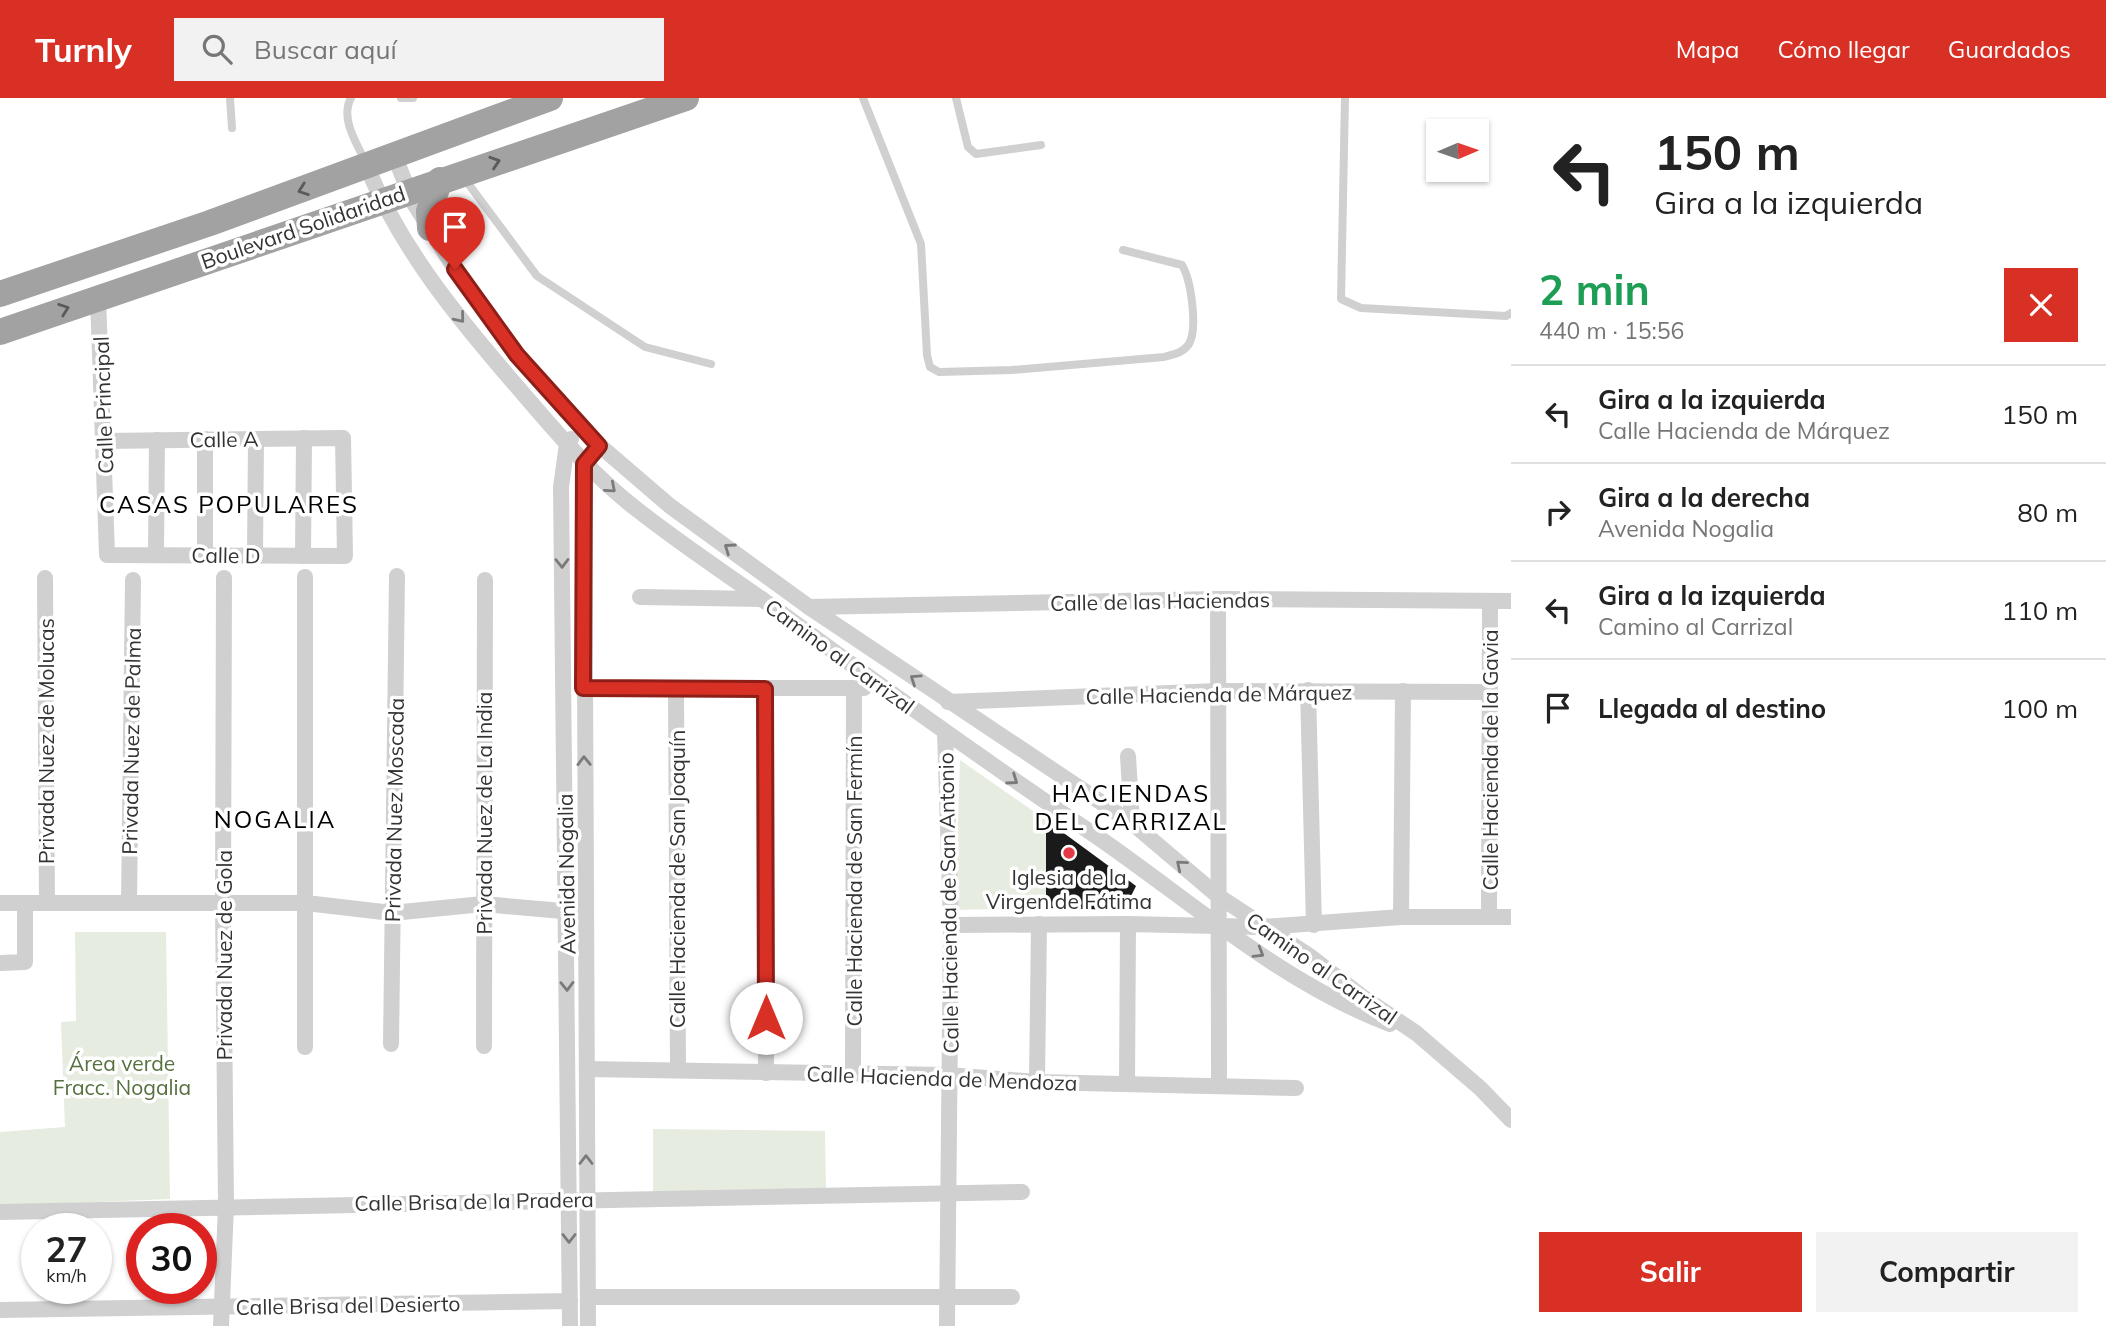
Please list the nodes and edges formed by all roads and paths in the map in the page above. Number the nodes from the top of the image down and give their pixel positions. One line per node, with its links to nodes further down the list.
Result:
1 (230, 98): 10 (lane)
2 (351, 98): 13 (lane)
3 (401, 98): 4 (lane)
4 (413, 98)
5 (550, 98): 12 (highway, Boulevard Solidaridad)
6 (686, 98): 14 (highway, Boulevard Solidaridad, one-way to 6)
7 (863, 98): 18 (lane)
8 (956, 98): 11 (lane)
9 (1345, 98): 21 (lane)
10 (232, 128)
11 (1041, 145)
12 (395, 157): 13 (highway, Boulevard Solidaridad); 15 (street, Camino al Carrizal)
13 (367, 167): 16 (street, Camino al Carrizal); 19 (highway, Boulevard Solidaridad, one-way to 19)
14 (450, 177): 15 (highway, Boulevard Solidaridad); 17 (highway); 23 (lane)
15 (407, 191): 16 (highway, Boulevard Solidaridad); 17 (street, Camino al Carrizal)
16 (381, 201): 20 (highway, Boulevard Solidaridad); 30 (street, Camino al Carrizal, one-way to 30)
17 (430, 228): 24 (street, Camino al Carrizal)
18 (1123, 250)
19 (0, 293)
20 (98, 297): 22 (highway, Boulevard Solidaridad, one-way to 20); 29 (street, Calle Principal)
21 (1511, 313)
22 (0, 332)
23 (711, 364)
24 (581, 427): 30 (street); 31 (street, Camino al Carrizal)
25 (304, 438): 27 (street, Calle A); 37 (street); 38 (street, Calle A)
26 (205, 439): 27 (street, Calle A); 28 (street, Calle A); 35 (street)
27 (256, 439): 36 (street)
28 (157, 440): 29 (street, Calle A); 33 (street)
29 (105, 441): 34 (street, Calle Principal)
30 (567, 444): 32 (street, Camino al Carrizal); 74 (street, Avenida Nogalia, one-way to 74)
31 (599, 446): 32 (street); 50 (street, Camino al Carrizal, one-way to 31)
32 (584, 464): 46 (street, Camino al Carrizal, one-way to 46); 51 (street, Avenida Nogalia)
33 (156, 554): 34 (street, Calle D); 35 (street, Calle D)
34 (107, 555)
35 (205, 555): 36 (street, Calle D)
36 (255, 555): 37 (street, Calle D)
37 (303, 556): 38 (street, Calle D)
38 (345, 556)
39 (397, 576): 76 (street, Privada Nuez Moscada)
40 (305, 577): 72 (street)
41 (45, 578): 70 (street, Privada Nuez de Molucas)
42 (224, 578): 71 (street, Privada Nuez de Gola)
43 (133, 580): 67 (street, Privada Nuez de Palma)
44 (485, 580): 73 (street, Privada Nuez de La India)
45 (640, 597): 46 (street)
46 (762, 599): 53 (street, Camino al Carrizal)
47 (1218, 599): 49 (street, Calle de las Haciendas); 50 (street, Calle de las Haciendas); 56 (street)
48 (1511, 601): 49 (street, Calle de las Haciendas)
49 (1490, 603): 59 (street, Calle Hacienda de la Gavia)
50 (808, 607): 60 (street, Camino al Carrizal, one-way to 50)
51 (583, 688): 54 (street); 75 (street, Avenida Nogalia, one-way to 51)
52 (854, 688): 53 (street); 55 (street); 94 (street, Calle Hacienda de San Fermín)
53 (884, 688): 61 (street, Camino al Carrizal)
54 (676, 689): 55 (street); 92 (street, Calle Hacienda de San Joaquín)
55 (765, 689): 93 (street)
56 (1219, 691): 57 (street, Calle Hacienda de Márquez); 60 (street, Calle Hacienda de Márquez); 66 (street)
57 (1308, 691): 58 (street, Calle Hacienda de Márquez); 84 (street)
58 (1403, 691): 59 (street, Calle Hacienda de Márquez); 77 (street)
59 (1490, 692): 78 (street, Calle Hacienda de la Gavia)
60 (948, 702): 62 (street, Camino al Carrizal)
61 (945, 732): 64 (street, Camino al Carrizal); 82 (street, Calle Hacienda de San Antonio)
62 (996, 733): 64 (street); 65 (street, Camino al Carrizal)
63 (1128, 756): 65 (street)
64 (982, 758): 83 (street, Camino al Carrizal, one-way to 83)
65 (1132, 823): 66 (street, Camino al Carrizal, one-way to 65)
66 (1218, 896): 83 (street); 85 (street, Camino al Carrizal)
67 (129, 902): 70 (street); 71 (street)
68 (0, 903): 69 (street)
69 (25, 903): 70 (street); 86 (street)
70 (47, 903)
71 (223, 903): 72 (street); 104 (street, Privada Nuez de Gola)
72 (306, 903): 76 (street); 90 (street)
73 (483, 904): 74 (street); 76 (street); 89 (street, Privada Nuez de La India)
74 (566, 912): 75 (street); 103 (street, Avenida Nogalia, one-way to 103)
75 (585, 912): 91 (street, Avenida Nogalia)
76 (392, 913): 88 (street, Privada Nuez Moscada)
77 (1401, 917): 78 (street); 84 (street)
78 (1489, 917): 79 (street)
79 (1511, 917)
80 (1039, 924): 81 (street); 82 (street); 96 (street)
81 (1128, 924): 83 (street); 97 (street)
82 (951, 925): 95 (street, Calle Hacienda de San Antonio)
83 (1217, 925): 85 (street); 87 (street, Camino al Carrizal, one-way to 87); 98 (street)
84 (1314, 925): 85 (street)
85 (1262, 927): 87 (street, Camino al Carrizal)
86 (0, 963)
87 (1416, 1033): 100 (street, Camino al Carrizal)
88 (391, 1044)
89 (484, 1046)
90 (305, 1047)
91 (587, 1069): 92 (street, Calle Hacienda de Mendoza); 103 (street, Avenida Nogalia, one-way to 91)
92 (678, 1070): 93 (street, Calle Hacienda de Mendoza)
93 (766, 1073): 94 (street, Calle Hacienda de Mendoza)
94 (853, 1074): 95 (street, Calle Hacienda de Mendoza)
95 (949, 1075): 96 (street, Calle Hacienda de Mendoza); 102 (street, Calle Hacienda de San Antonio)
96 (1037, 1082): 97 (street, Calle Hacienda de Mendoza)
97 (1127, 1083): 98 (street, Calle Hacienda de Mendoza)
98 (1219, 1084): 99 (street, Calle Hacienda de Mendoza)
99 (1296, 1088)
100 (1511, 1120)
101 (1023, 1192): 102 (street, Calle Brisa de la Pradera)
102 (948, 1195): 103 (street, Calle Brisa de la Pradera); 108 (street, Calle Hacienda de San Antonio)
103 (578, 1199): 104 (street, Calle Brisa de la Pradera); 106 (street, Avenida Nogalia); 109 (street, Avenida Nogalia, one-way to 109)
104 (226, 1206): 105 (street, Calle Brisa de la Pradera); 110 (street, Privada Nuez de Gola)
105 (0, 1212)
106 (588, 1297): 108 (street); 114 (street, Avenida Nogalia)
107 (1012, 1297): 108 (street)
108 (947, 1298): 115 (street, Calle Hacienda de San Antonio)
109 (570, 1301): 110 (street, Calle Brisa del Desierto); 113 (street, Avenida Nogalia)
110 (220, 1307): 111 (street, Calle Brisa del Desierto); 112 (street, Privada Nuez de Gola)
111 (0, 1310)
112 (220, 1326)
113 (569, 1326)
114 (588, 1326)
115 (947, 1326)

